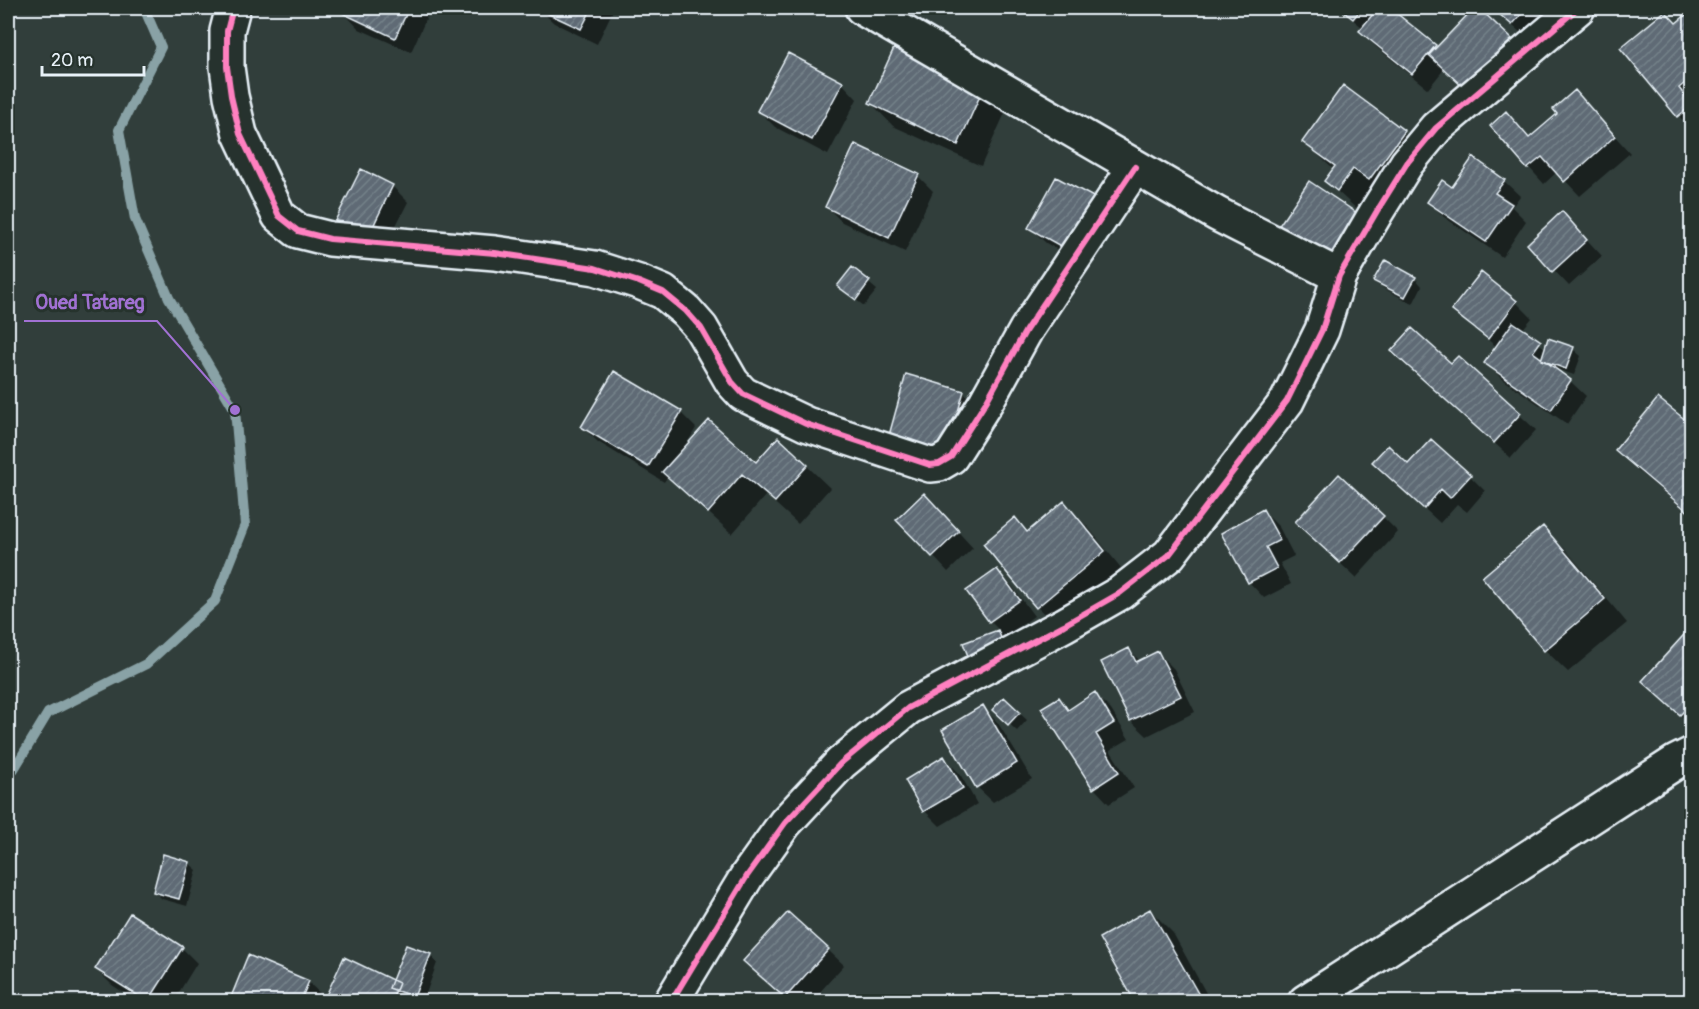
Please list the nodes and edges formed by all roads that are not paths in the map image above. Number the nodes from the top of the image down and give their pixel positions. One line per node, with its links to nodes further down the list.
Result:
1 (233, 8): 4 (street)
2 (862, 8): 4 (street)
3 (1578, 8): 5 (street)
4 (1135, 167): 5 (street)
5 (1339, 276): 7 (street)
6 (1692, 754): 8 (street)
7 (671, 1002)
8 (1305, 1002)

